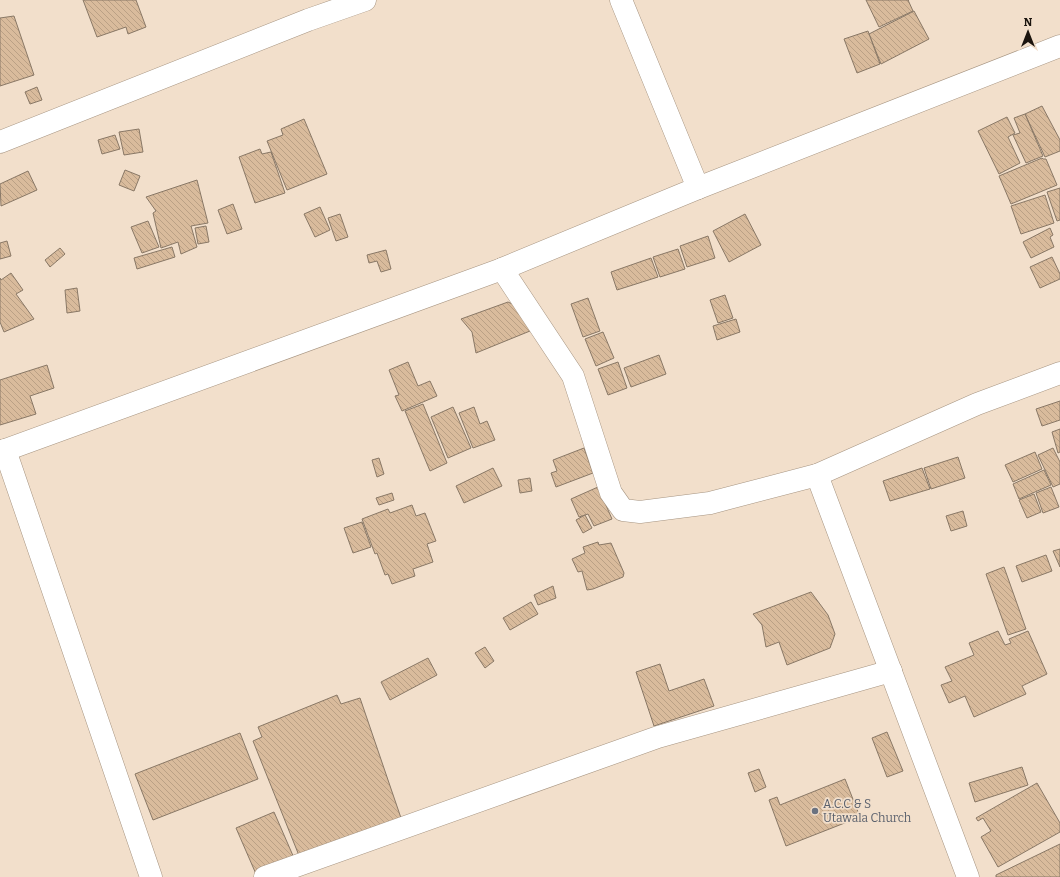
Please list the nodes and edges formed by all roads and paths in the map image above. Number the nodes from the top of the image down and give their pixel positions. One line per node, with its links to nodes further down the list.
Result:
1 (365, 0): 4 (street)
2 (621, 0): 5 (street)
3 (1060, 46): 5 (street)
4 (0, 142)
5 (698, 188): 6 (street)
6 (502, 269): 8 (street); 9 (street)
7 (1060, 373): 9 (street)
8 (3, 451): 11 (street)
9 (817, 475): 10 (street)
10 (891, 671): 12 (street); 13 (street)
11 (151, 877)
12 (265, 877)
13 (968, 877)

